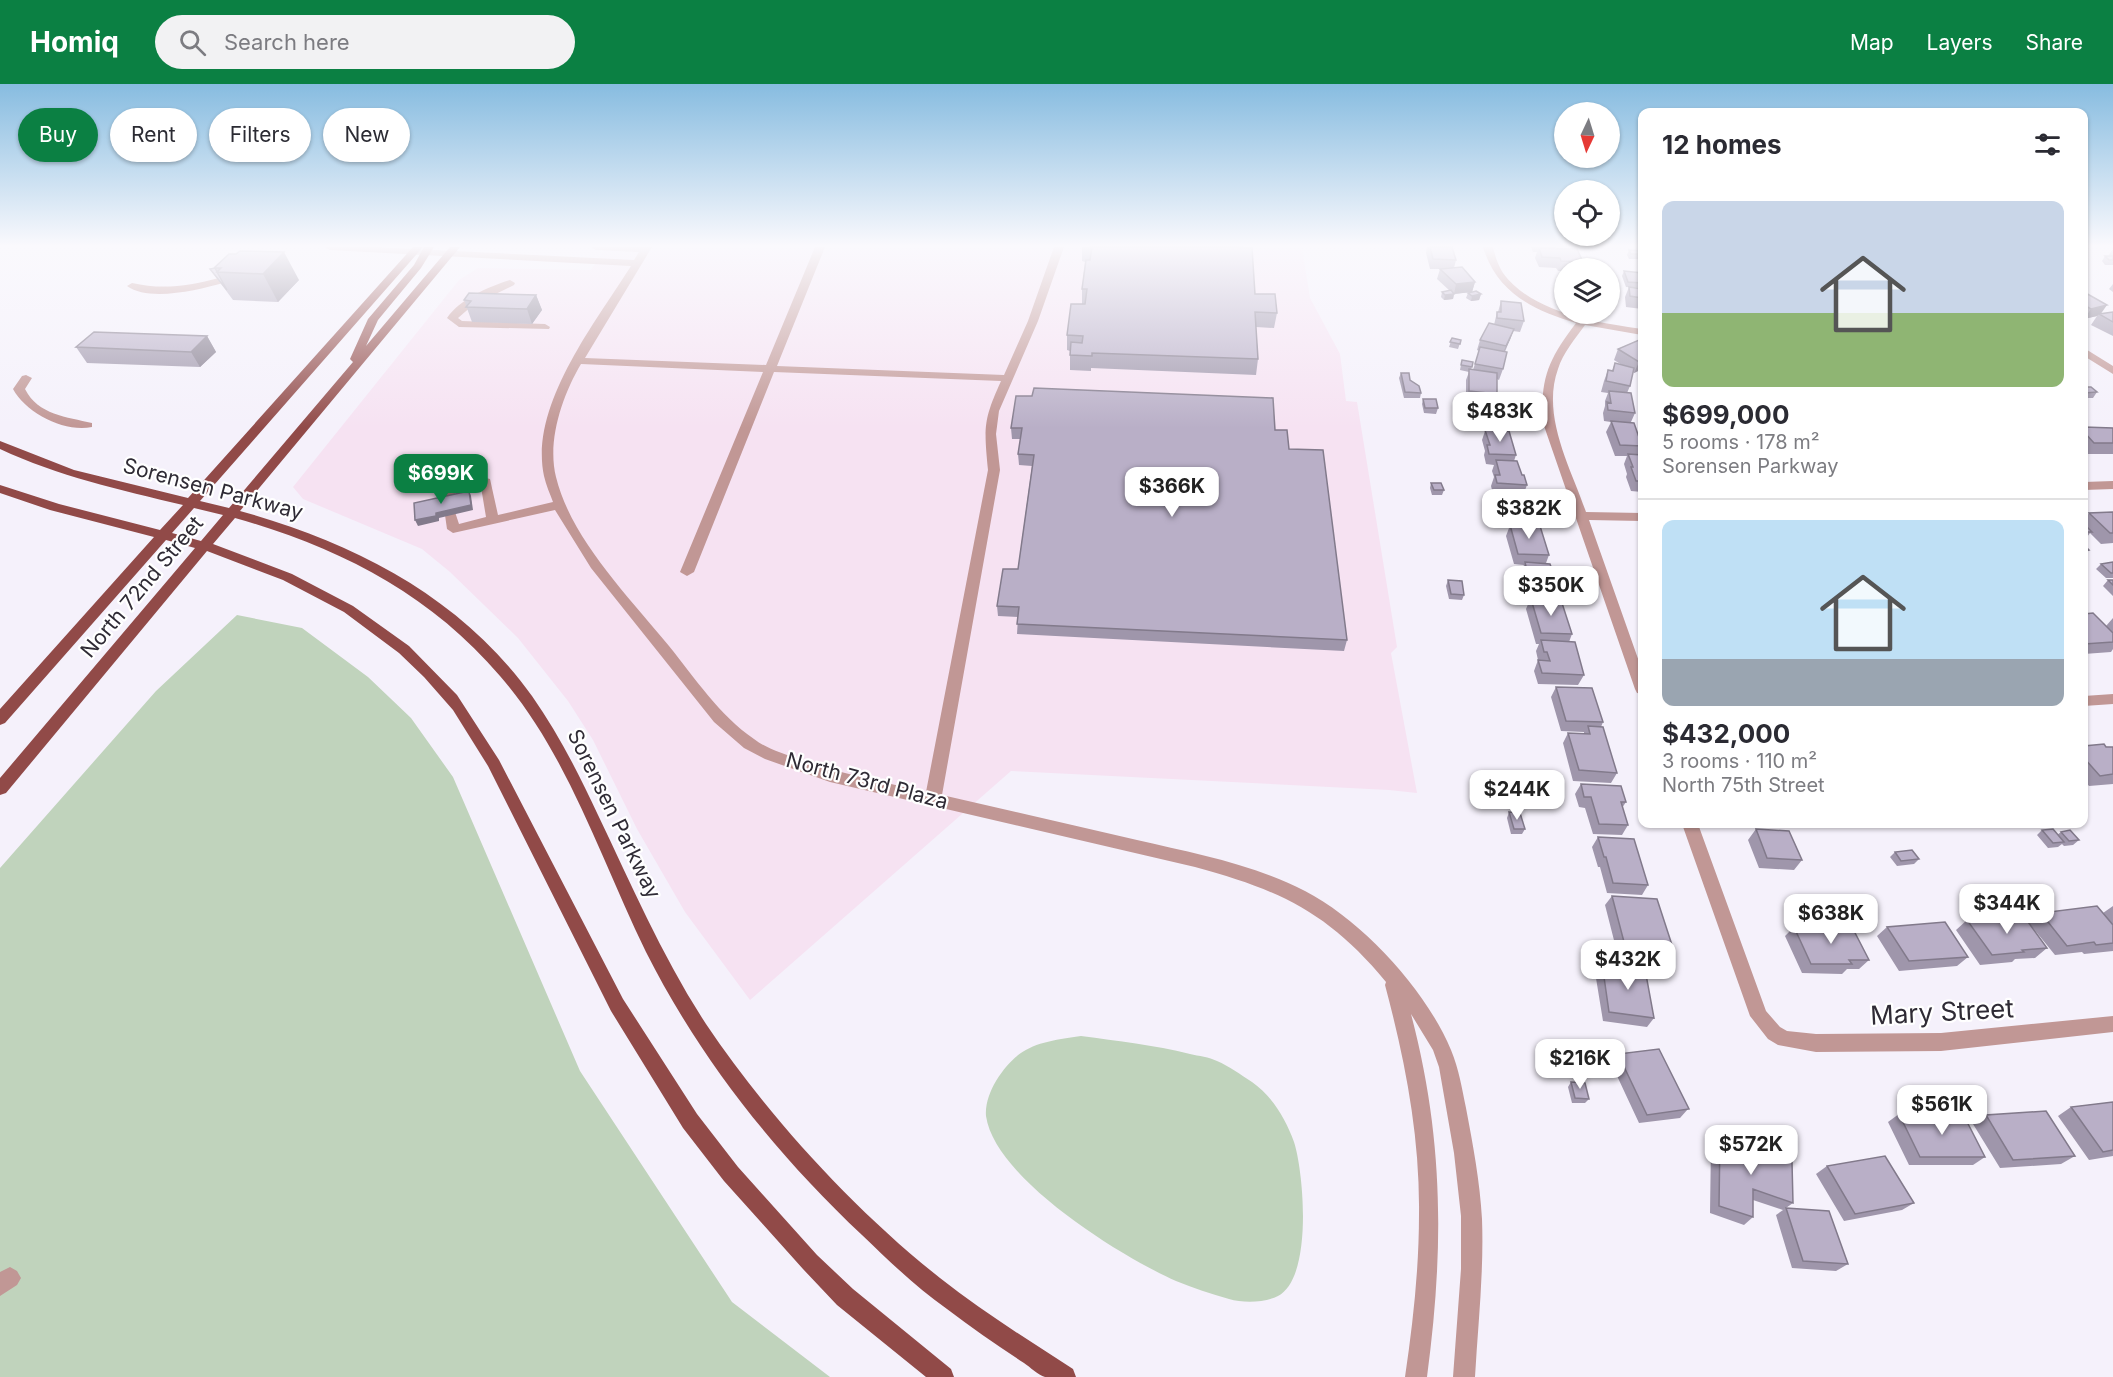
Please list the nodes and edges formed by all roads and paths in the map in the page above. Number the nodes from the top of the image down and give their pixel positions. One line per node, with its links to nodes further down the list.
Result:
1 (370, 307): 25 (main road, North 72nd Street)
2 (381, 307): 16 (main road)
3 (402, 307): 16 (main road, North 72nd Street)
4 (464, 307): 10 (street)
5 (609, 307): 13 (street, North 73rd Plaza)
6 (795, 307): 14 (street)
7 (1038, 307): 18 (street)
8 (1581, 324): 29 (street)
9 (1594, 324): 11 (street)
10 (545, 327)
11 (1638, 331)
12 (2088, 354): 15 (street)
13 (576, 361): 14 (street); 26 (street, North 73rd Plaza)
14 (769, 368): 18 (street); 34 (street)
15 (2113, 371)
16 (350, 372): 27 (main road, North 72nd Street)
17 (26, 378): 19 (street)
18 (1008, 378): 40 (street)
19 (88, 425)
20 (0, 445): 25 (main road, Sorensen Parkway)
21 (2113, 485): 22 (street)
22 (2088, 486)
23 (0, 489): 32 (main road)
24 (450, 501): 31 (street)
25 (192, 503): 27 (main road, Sorensen Parkway); 32 (main road, North 72nd Street)
26 (559, 505): 31 (street); 40 (street, North 73rd Plaza)
27 (232, 513): 33 (main road, North 72nd Street); 45 (main road, Sorensen Parkway)
28 (451, 515): 31 (street)
29 (1582, 516): 30 (street); 35 (street)
30 (1638, 517)
31 (493, 520)
32 (163, 536): 33 (main road); 38 (main road, North 72nd Street)
33 (204, 547): 39 (main road, North 72nd Street); 44 (main road)
34 (687, 572)
35 (1638, 677)
36 (2113, 699): 37 (street)
37 (2088, 701)
38 (0, 719)
39 (0, 789)
40 (933, 799): 42 (street, North 73rd Plaza)
41 (1691, 828): 43 (street, Mary Street)
42 (1391, 976): 46 (street, North 73rd Plaza); 47 (street, North 73rd Plaza)
43 (2113, 1024)
44 (944, 1377)
45 (1065, 1377)
46 (1416, 1377)
47 (1464, 1377)

